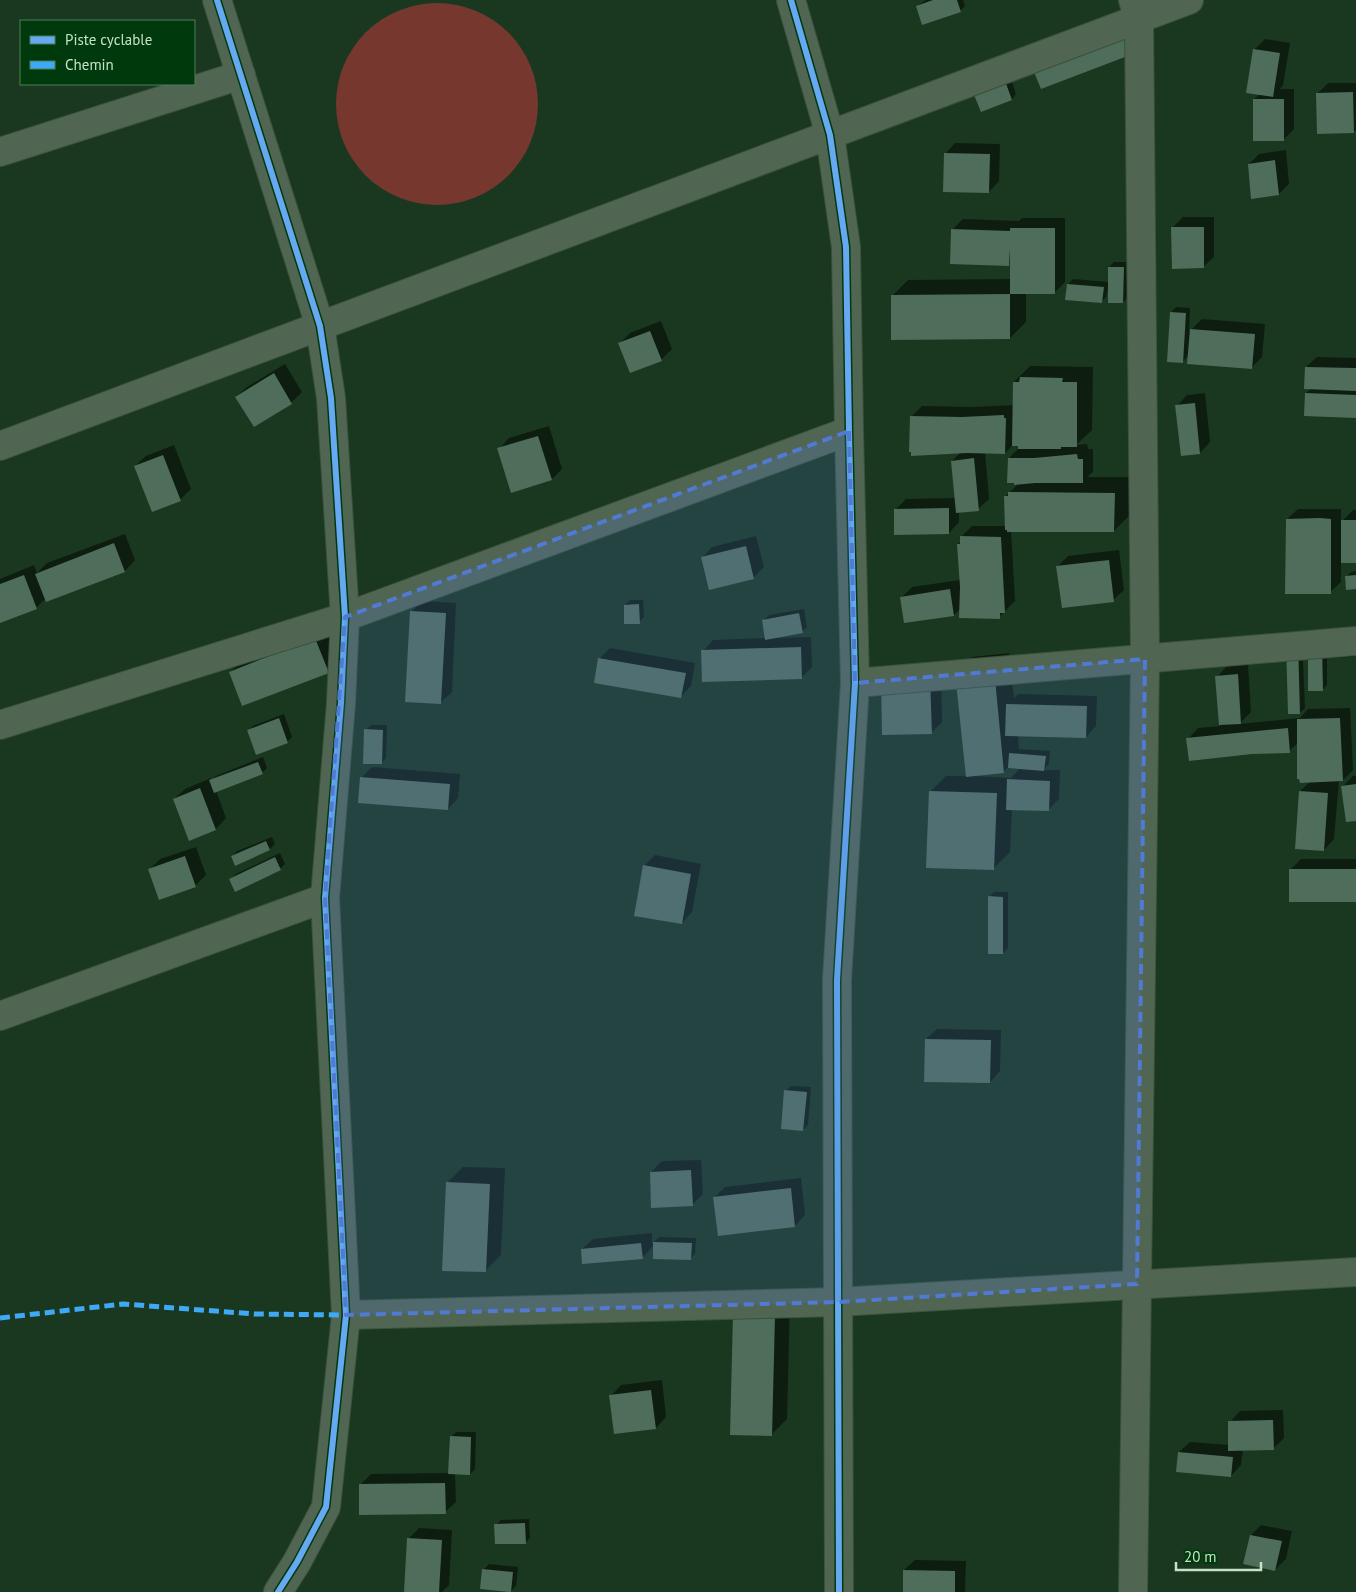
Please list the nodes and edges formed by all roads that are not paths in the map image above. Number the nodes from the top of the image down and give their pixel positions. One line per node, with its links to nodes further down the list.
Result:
1 (217, 0): 5 (street)
2 (791, 0): 6 (street)
3 (1189, 0): 4 (street)
4 (1136, 9): 6 (street); 13 (street)
5 (242, 75): 7 (street); 8 (street)
6 (830, 135): 8 (street); 9 (street)
7 (0, 152)
8 (320, 326): 10 (street); 11 (street)
9 (848, 431): 11 (street); 14 (street)
10 (0, 446)
11 (345, 617): 15 (street); 16 (street)
12 (1356, 642): 13 (street)
13 (1145, 659): 14 (street); 19 (street)
14 (855, 683): 20 (street)
15 (0, 725)
16 (325, 898): 17 (street); 21 (street)
17 (0, 1016)
18 (1356, 1272): 19 (street)
19 (1137, 1284): 20 (street); 24 (street)
20 (838, 1302): 21 (street); 23 (street)
21 (346, 1315): 22 (street)
22 (278, 1592)
23 (839, 1592)
24 (1133, 1592)

